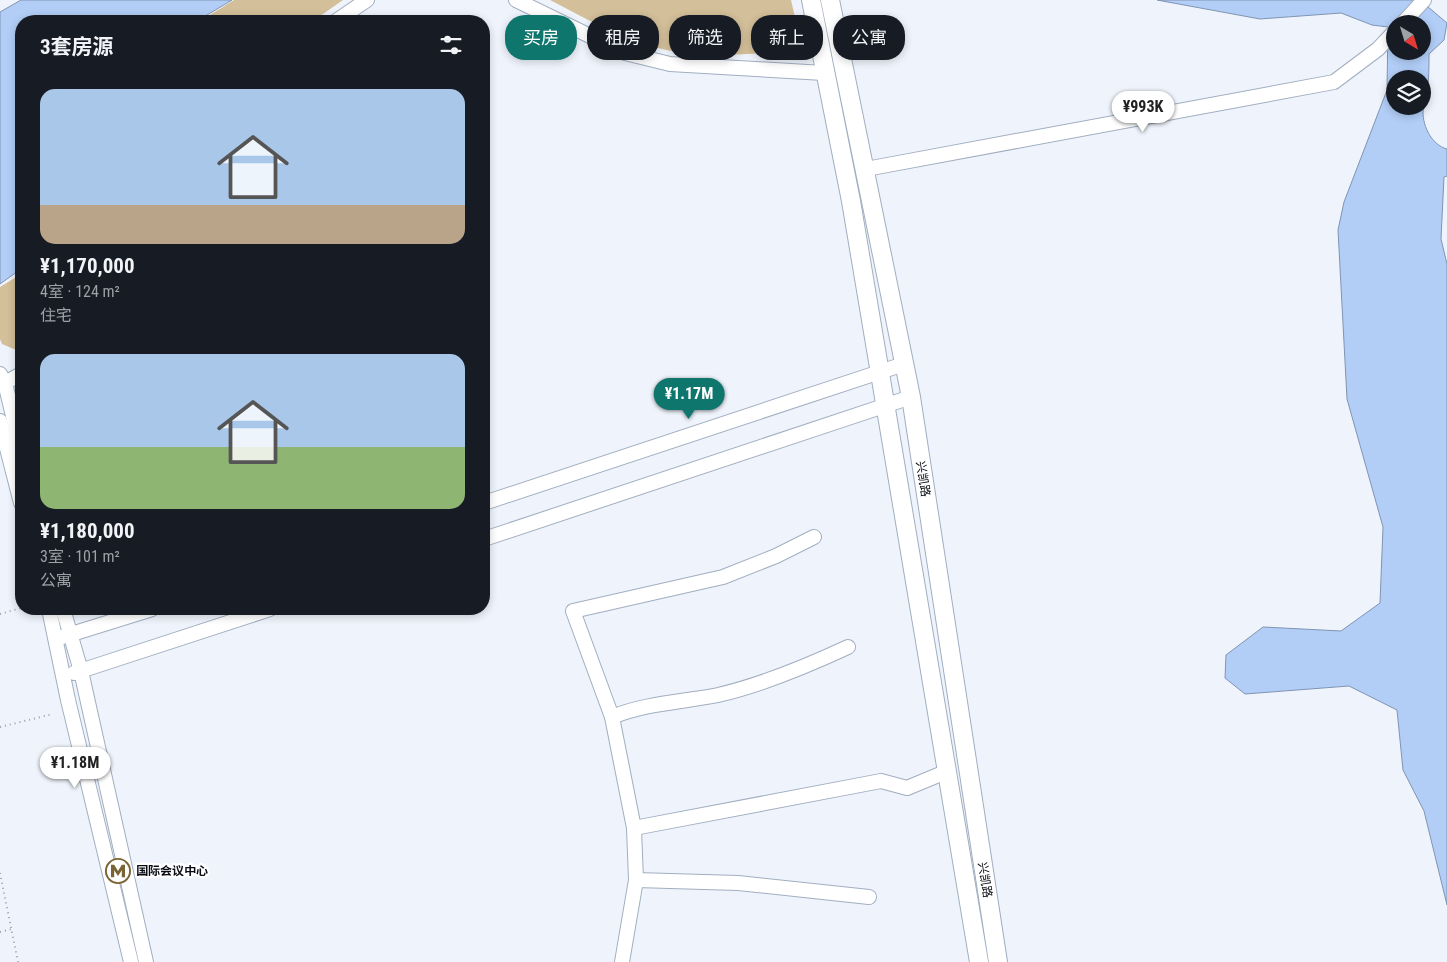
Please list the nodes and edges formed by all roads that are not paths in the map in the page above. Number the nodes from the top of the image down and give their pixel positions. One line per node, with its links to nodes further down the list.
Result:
1 (367, 0): 6 (street)
2 (516, 0): 9 (street)
3 (811, 0): 9 (main road, 兴凯路)
4 (830, 0): 10 (main road, 兴凯路)
5 (1424, 0): 7 (street)
6 (345, 15)
7 (1410, 15)
8 (1386, 40): 10 (street)
9 (824, 73): 12 (main road, 兴凯路)
10 (866, 169): 11 (main road, 兴凯路)
11 (904, 364): 12 (street); 15 (main road, 兴凯路)
12 (881, 372): 16 (main road, 兴凯路); 20 (street)
13 (15, 375): 14 (street)
14 (2, 378): 18 (street)
15 (910, 397): 16 (street); 41 (main road, 兴凯路)
16 (887, 405): 21 (street); 33 (main road, 兴凯路)
17 (0, 422): 19 (street)
18 (15, 427)
19 (15, 480)
20 (490, 500)
21 (490, 536)
22 (814, 537): 32 (street)
23 (50, 615): 28 (street)
24 (65, 615): 27 (street)
25 (132, 615): 27 (street)
26 (251, 615): 30 (street)
27 (70, 634): 28 (street); 30 (street)
28 (56, 638): 31 (street)
29 (848, 647): 32 (street)
30 (81, 670): 31 (street); 38 (street)
31 (64, 676): 37 (street)
32 (612, 717): 34 (street)
33 (948, 771): 34 (street); 40 (main road, 兴凯路)
34 (634, 828): 35 (street)
35 (636, 880): 36 (street); 39 (street)
36 (869, 897)
37 (131, 962)
38 (146, 962)
39 (622, 962)
40 (979, 962)
41 (998, 962)

